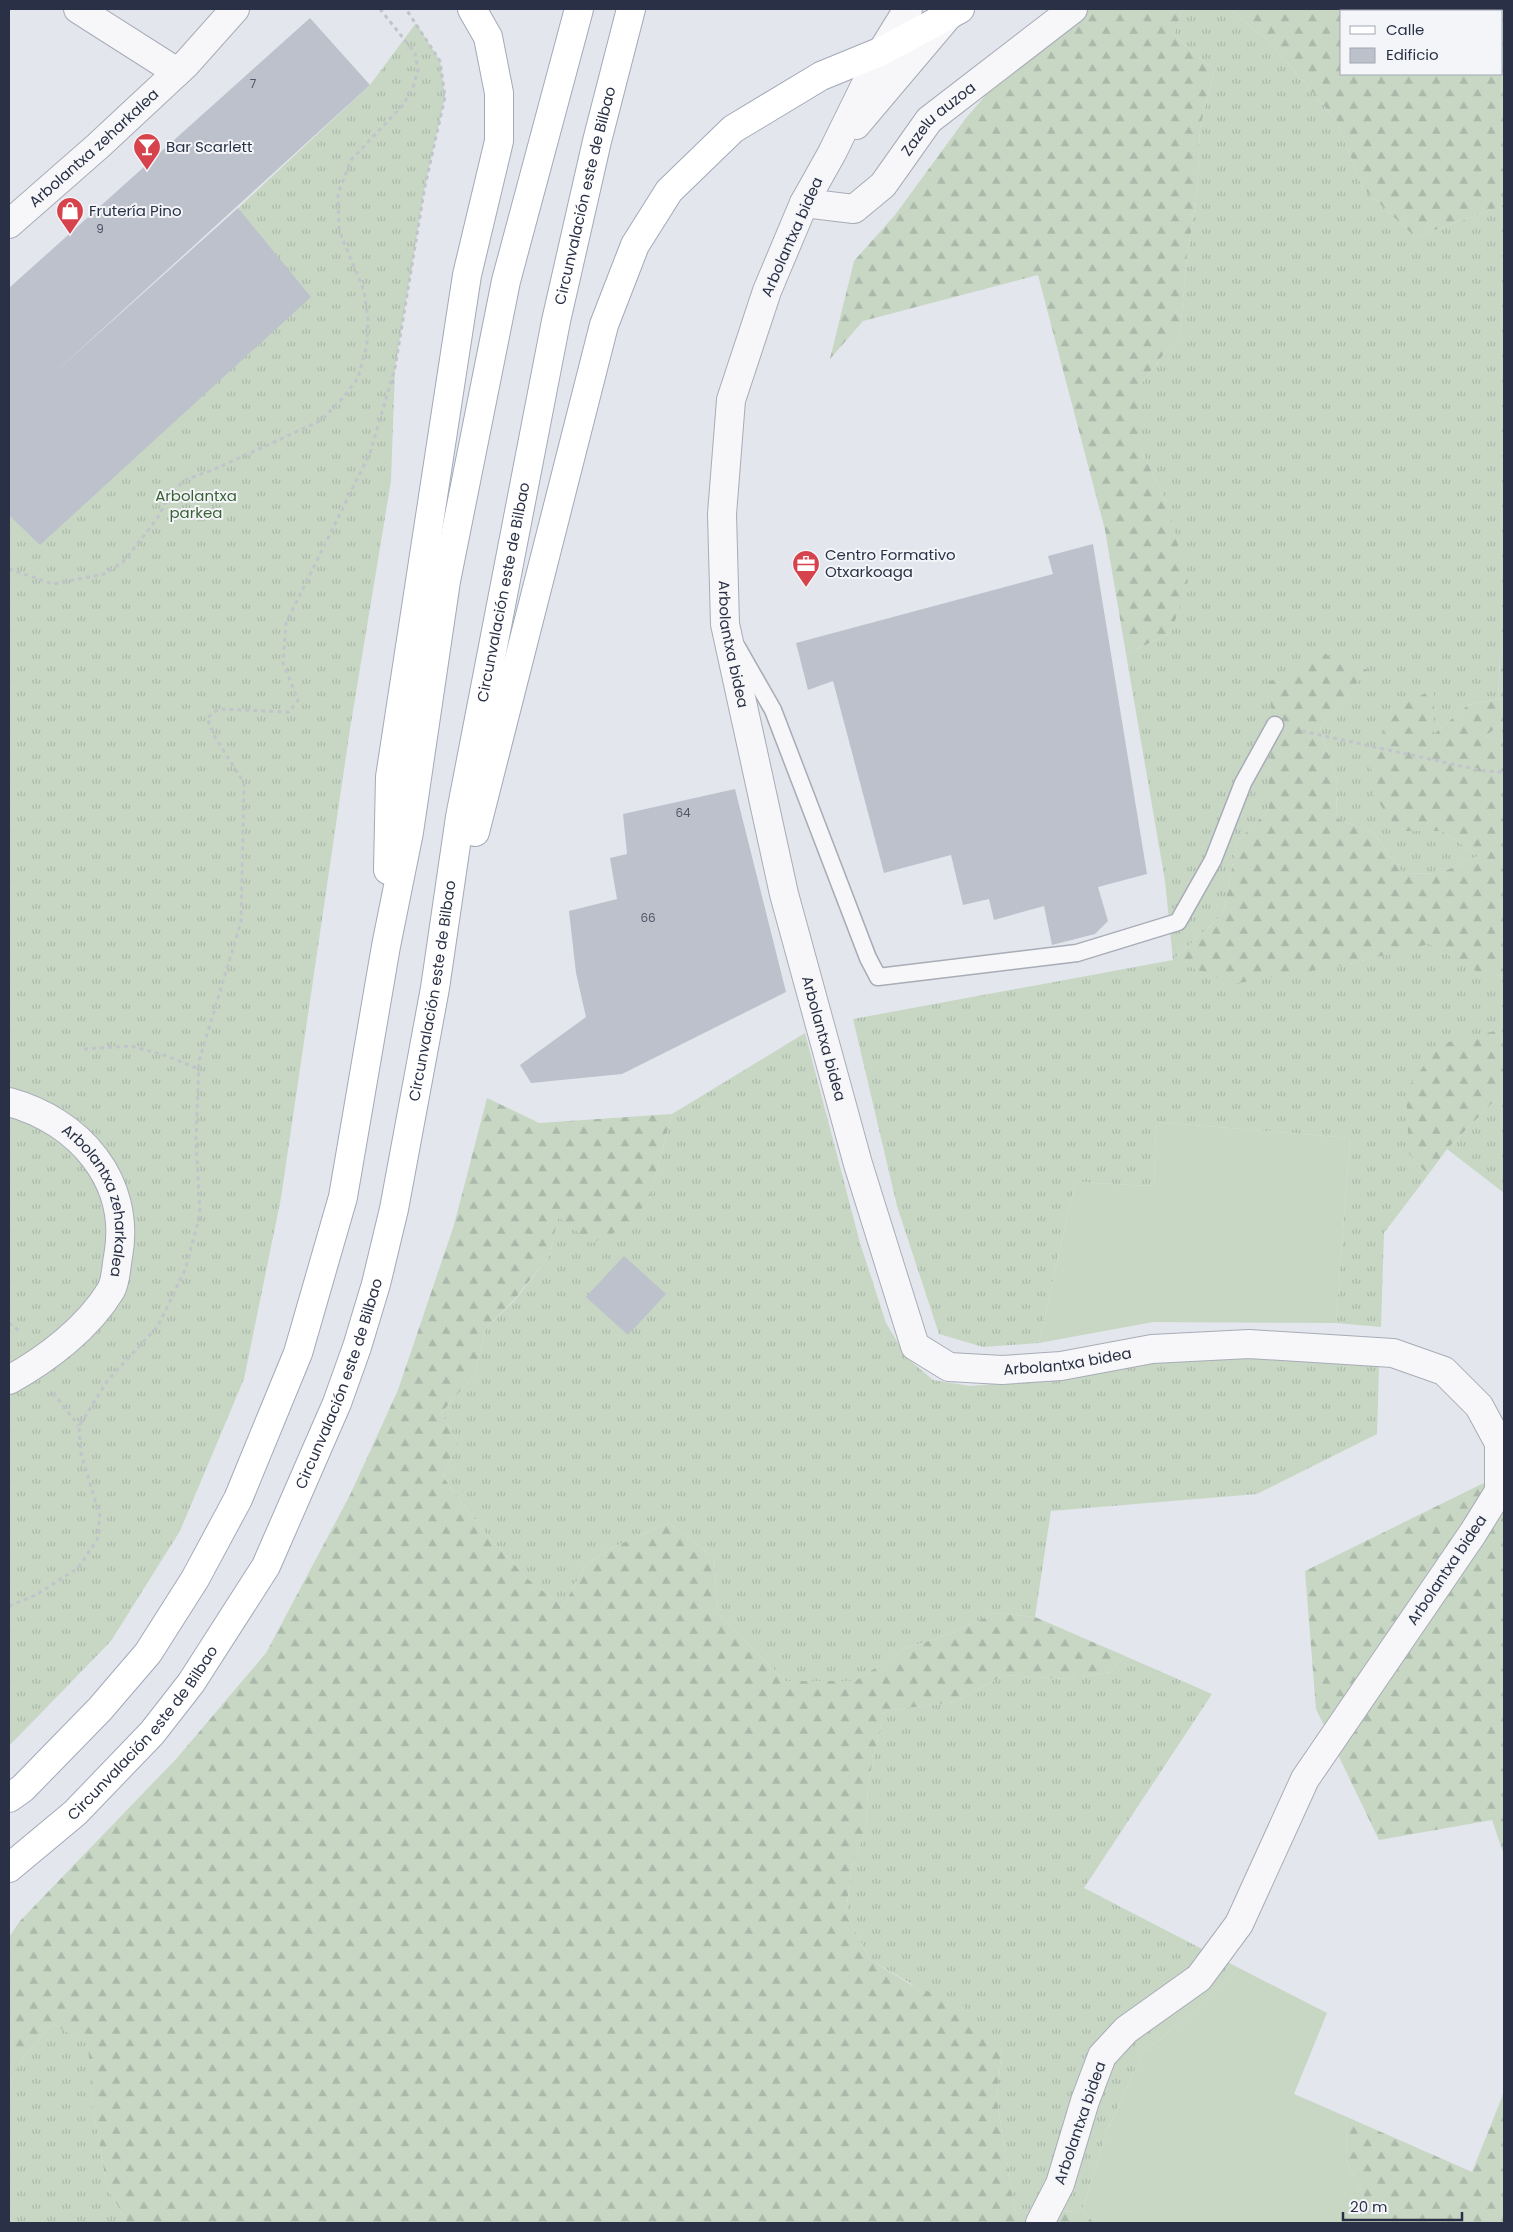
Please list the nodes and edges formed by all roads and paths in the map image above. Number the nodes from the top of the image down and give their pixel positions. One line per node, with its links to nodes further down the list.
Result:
1 (78, 9): 12 (street)
2 (235, 9): 12 (street, Arbolantxa zeharkalea)
3 (380, 9): 16 (path)
4 (406, 9): 23 (path)
5 (472, 9): 20 (main road)
6 (579, 9): 20 (main road)
7 (631, 9): 21 (main road, Circunvalación este de Bilbao)
8 (908, 9): 11 (street)
9 (1073, 9): 14 (street, Zazelu auzoa)
10 (955, 12): 11 (main road); 13 (street)
11 (882, 51): 13 (street); 21 (main road)
12 (177, 72): 15 (street, Arbolantxa zeharkalea)
13 (832, 153): 14 (street, Arbolantxa bidea)
14 (804, 203): 17 (street, Arbolantxa bidea)
15 (9, 224)
16 (9, 569)
17 (725, 624): 18 (lane); 31 (street, Arbolantxa bidea)
18 (1275, 725): 19 (path)
19 (1504, 772)
20 (386, 946): 29 (main road)
21 (435, 988): 30 (main road, Circunvalación este de Bilbao)
22 (84, 1049): 23 (path)
23 (199, 1069): 27 (path)
24 (9, 1102): 25 (street, Arbolantxa zeharkalea)
25 (9, 1380)
26 (51, 1391): 27 (path)
27 (79, 1426): 28 (path)
28 (9, 1606)
29 (9, 1798)
30 (9, 1868)
31 (1040, 2223)

